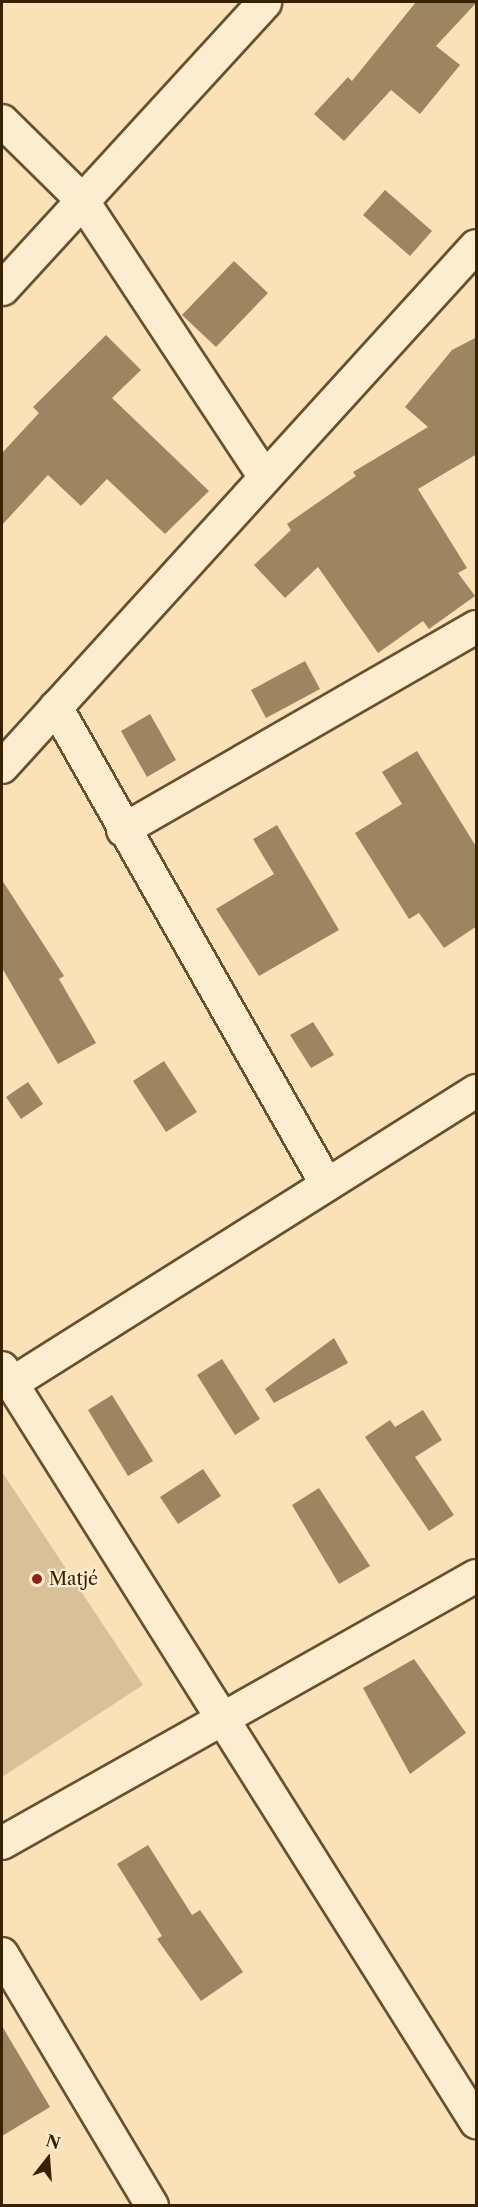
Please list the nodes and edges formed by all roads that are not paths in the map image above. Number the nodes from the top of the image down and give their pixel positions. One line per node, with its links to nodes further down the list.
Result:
1 (264, 2): 3 (street)
2 (2, 121): 3 (street)
3 (82, 200): 5 (street); 6 (street)
4 (477, 246): 6 (street)
5 (2, 288)
6 (263, 475): 8 (street)
7 (477, 627): 10 (street)
8 (56, 707): 9 (street); 10 (street)
9 (2, 767)
10 (123, 830): 12 (street)
11 (477, 1091): 12 (street)
12 (327, 1185): 13 (street)
13 (6, 1376): 15 (street)
14 (477, 1576): 15 (street)
15 (219, 1721): 16 (street); 18 (street)
16 (2, 1842)
17 (2, 1954): 19 (street)
18 (477, 2122)
19 (152, 2205)

